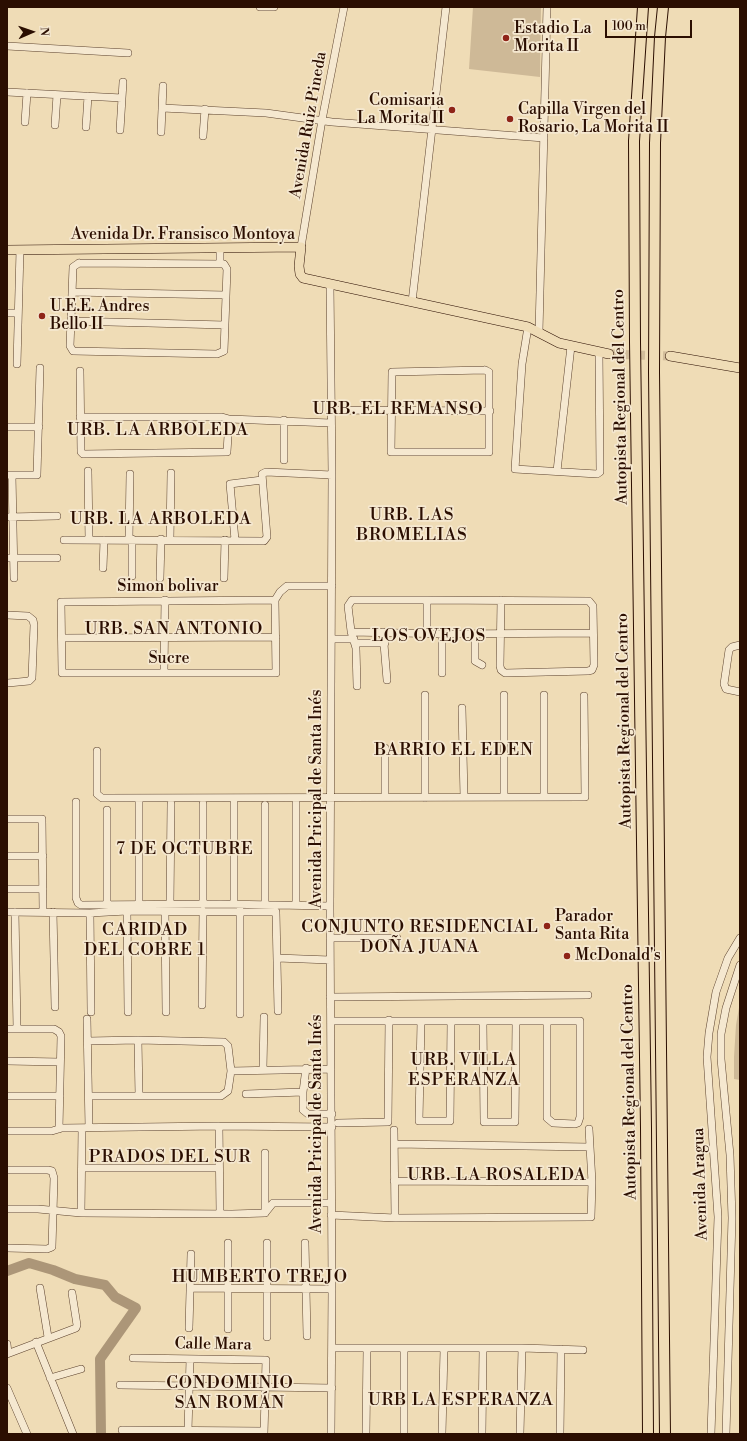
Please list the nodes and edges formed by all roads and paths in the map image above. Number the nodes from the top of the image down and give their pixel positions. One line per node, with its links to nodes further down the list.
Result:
1 (260, 7): 2 (street)
2 (274, 7)
3 (344, 7): 19 (street, Avenida Ruiz Pineda)
4 (446, 7): 24 (street)
5 (547, 7): 27 (street)
6 (643, 7): 268 (highway, Autopista Regional del Centro)
7 (663, 7): 269 (highway, Autopista Regional del Centro)
8 (7, 46): 9 (street)
9 (128, 53)
10 (123, 82): 16 (street)
11 (163, 86): 17 (street)
12 (7, 92): 13 (street)
13 (27, 93): 14 (street); 20 (street)
14 (56, 94): 15 (street); 21 (street)
15 (88, 96): 16 (street); 22 (street)
16 (122, 98): 23 (street)
17 (162, 108): 18 (street); 25 (street)
18 (205, 109): 19 (street); 26 (street)
19 (322, 120): 24 (street); 28 (street, Avenida Ruiz Pineda)
20 (25, 122)
21 (55, 125)
22 (86, 127)
23 (120, 130)
24 (431, 131): 27 (street); 36 (street)
25 (161, 132)
26 (203, 136)
27 (544, 138): 42 (street)
28 (301, 247): 31 (main road, Avenida Dr. Fransisco Montoya); 33 (main road, Avenida Dr. Fransisco Montoya)
29 (7, 250): 30 (main road, Avenida Dr. Fransisco Montoya)
30 (20, 250): 31 (main road, Avenida Dr. Fransisco Montoya); 38 (street)
31 (220, 250): 32 (street)
32 (220, 264): 34 (street); 35 (street)
33 (330, 285): 36 (main road, Avenida Dr. Fransisco Montoya); 51 (street, Avenida Pricipal de Santa Inés)
34 (72, 292): 35 (street); 39 (street)
35 (226, 295): 40 (street)
36 (412, 302): 41 (main road, Avenida Dr. Fransisco Montoya)
37 (7, 313): 38 (street)
38 (18, 313): 47 (street)
39 (71, 322): 40 (street); 40 (street)
40 (225, 325)
41 (528, 327): 42 (main road, Avenida Dr. Fransisco Montoya); 62 (street)
42 (539, 332): 43 (main road, Avenida Dr. Fransisco Montoya)
43 (571, 346): 44 (main road, Avenida Dr. Fransisco Montoya); 62 (street)
44 (599, 352): 45 (main road, Avenida Dr. Fransisco Montoya); 62 (street)
45 (609, 354)
46 (670, 356): 49 (main road)
47 (18, 364)
48 (40, 368): 59 (street)
49 (740, 368)
50 (80, 371): 54 (street)
51 (331, 410): 52 (street); 57 (street, Avenida Pricipal de Santa Inés)
52 (391, 411): 53 (street); 53 (street); 53 (street)
53 (490, 412)
54 (80, 417): 55 (street); 55 (street)
55 (229, 419): 56 (street)
56 (284, 420): 57 (street); 60 (street)
57 (331, 423): 66 (street, Avenida Pricipal de Santa Inés)
58 (7, 427): 59 (street)
59 (39, 427): 65 (street)
60 (284, 460)
61 (88, 471): 72 (street)
62 (557, 471)
63 (171, 473): 75 (street)
64 (130, 474): 70 (street)
65 (10, 475): 68 (street)
66 (332, 475): 67 (street); 85 (street, Avenida Pricipal de Santa Inés)
67 (262, 480): 77 (street); 77 (street)
68 (10, 516): 69 (street); 78 (street)
69 (57, 516)
70 (130, 539): 73 (street); 74 (street); 81 (street)
71 (64, 540): 72 (street)
72 (89, 540): 73 (street)
73 (104, 540): 80 (street)
74 (161, 540): 75 (street); 83 (street)
75 (170, 540): 76 (street)
76 (225, 540): 77 (street); 84 (street)
77 (234, 540)
78 (10, 558): 79 (street); 82 (street)
79 (57, 558)
80 (103, 568)
81 (132, 576)
82 (14, 578)
83 (160, 578)
84 (224, 578)
85 (332, 586): 87 (street); 101 (street, Avenida Pricipal de Santa Inés)
86 (165, 600): 87 (street, Simon bolivar); 97 (street); 99 (street, Simon bolivar)
87 (275, 600): 98 (street)
88 (427, 600): 89 (street); 92 (street); 100 (street)
89 (501, 600): 93 (street); 96 (street)
90 (7, 615): 108 (street)
91 (383, 632): 92 (street); 100 (street); 102 (street)
92 (427, 633): 94 (street)
93 (593, 633): 96 (street); 96 (street)
94 (442, 634): 95 (street); 106 (street)
95 (475, 634): 96 (street); 104 (street)
96 (501, 634)
97 (165, 637): 98 (street); 99 (street); 105 (street)
98 (276, 637): 105 (street, Sucre)
99 (62, 638): 105 (street, Sucre)
100 (353, 638): 101 (street); 102 (street); 109 (street)
101 (332, 639): 119 (street, Avenida Pricipal de Santa Inés)
102 (384, 643): 107 (street)
103 (740, 645): 110 (street)
104 (482, 665)
105 (164, 672)
106 (442, 673)
107 (387, 680)
108 (8, 683)
109 (357, 686)
110 (740, 692)
111 (425, 695): 123 (street)
112 (504, 695): 121 (street)
113 (544, 695): 122 (street)
114 (584, 696): 122 (street)
115 (462, 708): 120 (street)
116 (384, 748): 118 (street)
117 (97, 751): 119 (street)
118 (385, 796): 119 (street); 123 (street)
119 (331, 797): 142 (street, Avenida Pricipal de Santa Inés)
120 (464, 797): 121 (street); 123 (street)
121 (504, 797): 122 (street)
122 (544, 797)
123 (425, 798)
124 (76, 802): 138 (street)
125 (139, 802): 139 (street)
126 (234, 803): 137 (street)
127 (296, 803): 141 (street)
128 (171, 804): 143 (street)
129 (203, 804): 144 (street)
130 (265, 805): 140 (street)
131 (107, 810): 138 (street)
132 (7, 819): 134 (street)
133 (7, 856): 134 (street)
134 (42, 856): 136 (street)
135 (7, 889): 136 (street)
136 (43, 889): 149 (street)
137 (234, 904): 140 (street); 144 (street)
138 (108, 905): 139 (street)
139 (139, 905): 143 (street)
140 (265, 905): 141 (street)
141 (296, 905): 142 (street)
142 (330, 906): 152 (street, Avenida Pricipal de Santa Inés)
143 (167, 907): 144 (street); 145 (street); 164 (street)
144 (203, 908): 146 (street); 160 (street)
145 (127, 910): 151 (street); 163 (street)
146 (240, 910): 155 (street); 165 (street)
147 (7, 912): 148 (street)
148 (15, 912): 149 (street); 175 (street)
149 (43, 912): 150 (street)
150 (53, 912): 151 (street); 161 (street)
151 (90, 913): 177 (street)
152 (330, 938): 153 (street); 156 (street, Avenida Pricipal de Santa Inés)
153 (397, 938)
154 (740, 938): 203 (street, Avenida Aragua)
155 (277, 958): 156 (street); 162 (street)
156 (330, 960): 159 (street, Avenida Pricipal de Santa Inés)
157 (740, 965): 202 (street, Avenida Aragua)
158 (588, 995): 159 (street)
159 (330, 997): 168 (street, Avenida Pricipal de Santa Inés)
160 (202, 1005)
161 (55, 1007)
162 (278, 1011)
163 (128, 1012)
164 (166, 1012)
165 (240, 1014)
166 (264, 1017): 182 (street)
167 (389, 1020): 168 (street); 169 (street); 191 (street)
168 (330, 1021): 181 (street, Avenida Pricipal de Santa Inés)
169 (421, 1021): 170 (street); 170 (street)
170 (451, 1021): 171 (street)
171 (484, 1022): 172 (street); 172 (street)
172 (516, 1022): 173 (street)
173 (547, 1022): 173 (street)
174 (7, 1029): 175 (street)
175 (17, 1029): 179 (street)
176 (138, 1040): 177 (street); 183 (street); 189 (street)
177 (88, 1041): 188 (street)
178 (7, 1061): 179 (street)
179 (60, 1062): 187 (street)
180 (306, 1068): 181 (street); 182 (street); 184 (street)
181 (331, 1068): 190 (street, Avenida Pricipal de Santa Inés)
182 (263, 1069): 183 (street)
183 (231, 1071): 189 (street)
184 (303, 1092): 185 (street); 190 (street)
185 (246, 1094)
186 (7, 1096): 187 (street)
187 (60, 1096): 195 (street)
188 (89, 1096): 189 (street); 194 (street)
189 (139, 1096)
190 (332, 1114): 193 (street, Avenida Pricipal de Santa Inés)
191 (338, 1123)
192 (219, 1126): 193 (street); 194 (street); 205 (street)
193 (332, 1127): 209 (street, Avenida Pricipal de Santa Inés)
194 (85, 1128): 195 (street); 204 (street)
195 (59, 1129): 198 (street)
196 (589, 1129): 200 (street)
197 (394, 1130): 199 (street)
198 (7, 1131)
199 (395, 1144): 200 (street); 207 (street)
200 (590, 1147): 208 (street)
201 (266, 1153): 213 (street)
202 (730, 1155): 203 (street); 217 (street, Avenida Aragua)
203 (715, 1156): 270 (street, Avenida Aragua)
204 (82, 1168): 205 (street); 212 (street)
205 (219, 1168): 214 (street)
206 (7, 1170): 211 (street)
207 (394, 1181): 208 (street); 216 (street)
208 (592, 1182): 216 (street)
209 (331, 1203): 213 (street); 215 (street, Avenida Pricipal de Santa Inés)
210 (7, 1209): 211 (street)
211 (53, 1211): 212 (street); 222 (street)
212 (81, 1213): 214 (street)
213 (265, 1213): 214 (street)
214 (220, 1214)
215 (331, 1216): 216 (street); 229 (street, Avenida Pricipal de Santa Inés)
216 (395, 1218)
217 (732, 1218): 218 (street); 271 (street, Avenida Aragua)
218 (740, 1218)
219 (228, 1243): 226 (street)
220 (267, 1243): 227 (street)
221 (305, 1243): 228 (street)
222 (7, 1248)
223 (191, 1254): 225 (street)
224 (40, 1288): 234 (street)
225 (190, 1288): 226 (street); 231 (street)
226 (228, 1288): 227 (street); 232 (street)
227 (267, 1289): 228 (street); 235 (street)
228 (306, 1289): 229 (street); 233 (street)
229 (332, 1289): 238 (street, Avenida Pricipal de Santa Inés)
230 (72, 1293): 234 (street)
231 (189, 1328)
232 (228, 1329)
233 (307, 1336)
234 (48, 1337): 236 (street)
235 (267, 1337)
236 (36, 1342): 246 (street); 250 (street)
237 (7, 1344): 246 (street)
238 (332, 1348): 241 (street); 255 (street, Avenida Pricipal de Santa Inés)
239 (483, 1348): 240 (street); 243 (street); 265 (street)
240 (522, 1348): 244 (street); 266 (street)
241 (367, 1349): 242 (street); 262 (street)
242 (404, 1349): 243 (street); 263 (street)
243 (444, 1349): 264 (street)
244 (561, 1349): 245 (street); 267 (street)
245 (583, 1350)
246 (8, 1353)
247 (133, 1358): 248 (street, Calle Mara)
248 (190, 1359): 252 (street); 253 (street, Calle Mara)
249 (81, 1369): 250 (street)
250 (50, 1378): 260 (street)
251 (120, 1385): 252 (street)
252 (190, 1385): 253 (street); 257 (street)
253 (266, 1386): 255 (street); 258 (street, Calle Mara)
254 (7, 1388): 259 (street)
255 (332, 1388): 261 (street, Avenida Pricipal de Santa Inés)
256 (122, 1430): 257 (street)
257 (188, 1431): 258 (street)
258 (264, 1433)
259 (27, 1434)
260 (73, 1434)
261 (331, 1434)
262 (366, 1434)
263 (404, 1434)
264 (442, 1434)
265 (482, 1434)
266 (520, 1434)
267 (560, 1434)
268 (648, 1434)
269 (665, 1434)
270 (711, 1434)
271 (726, 1434)

